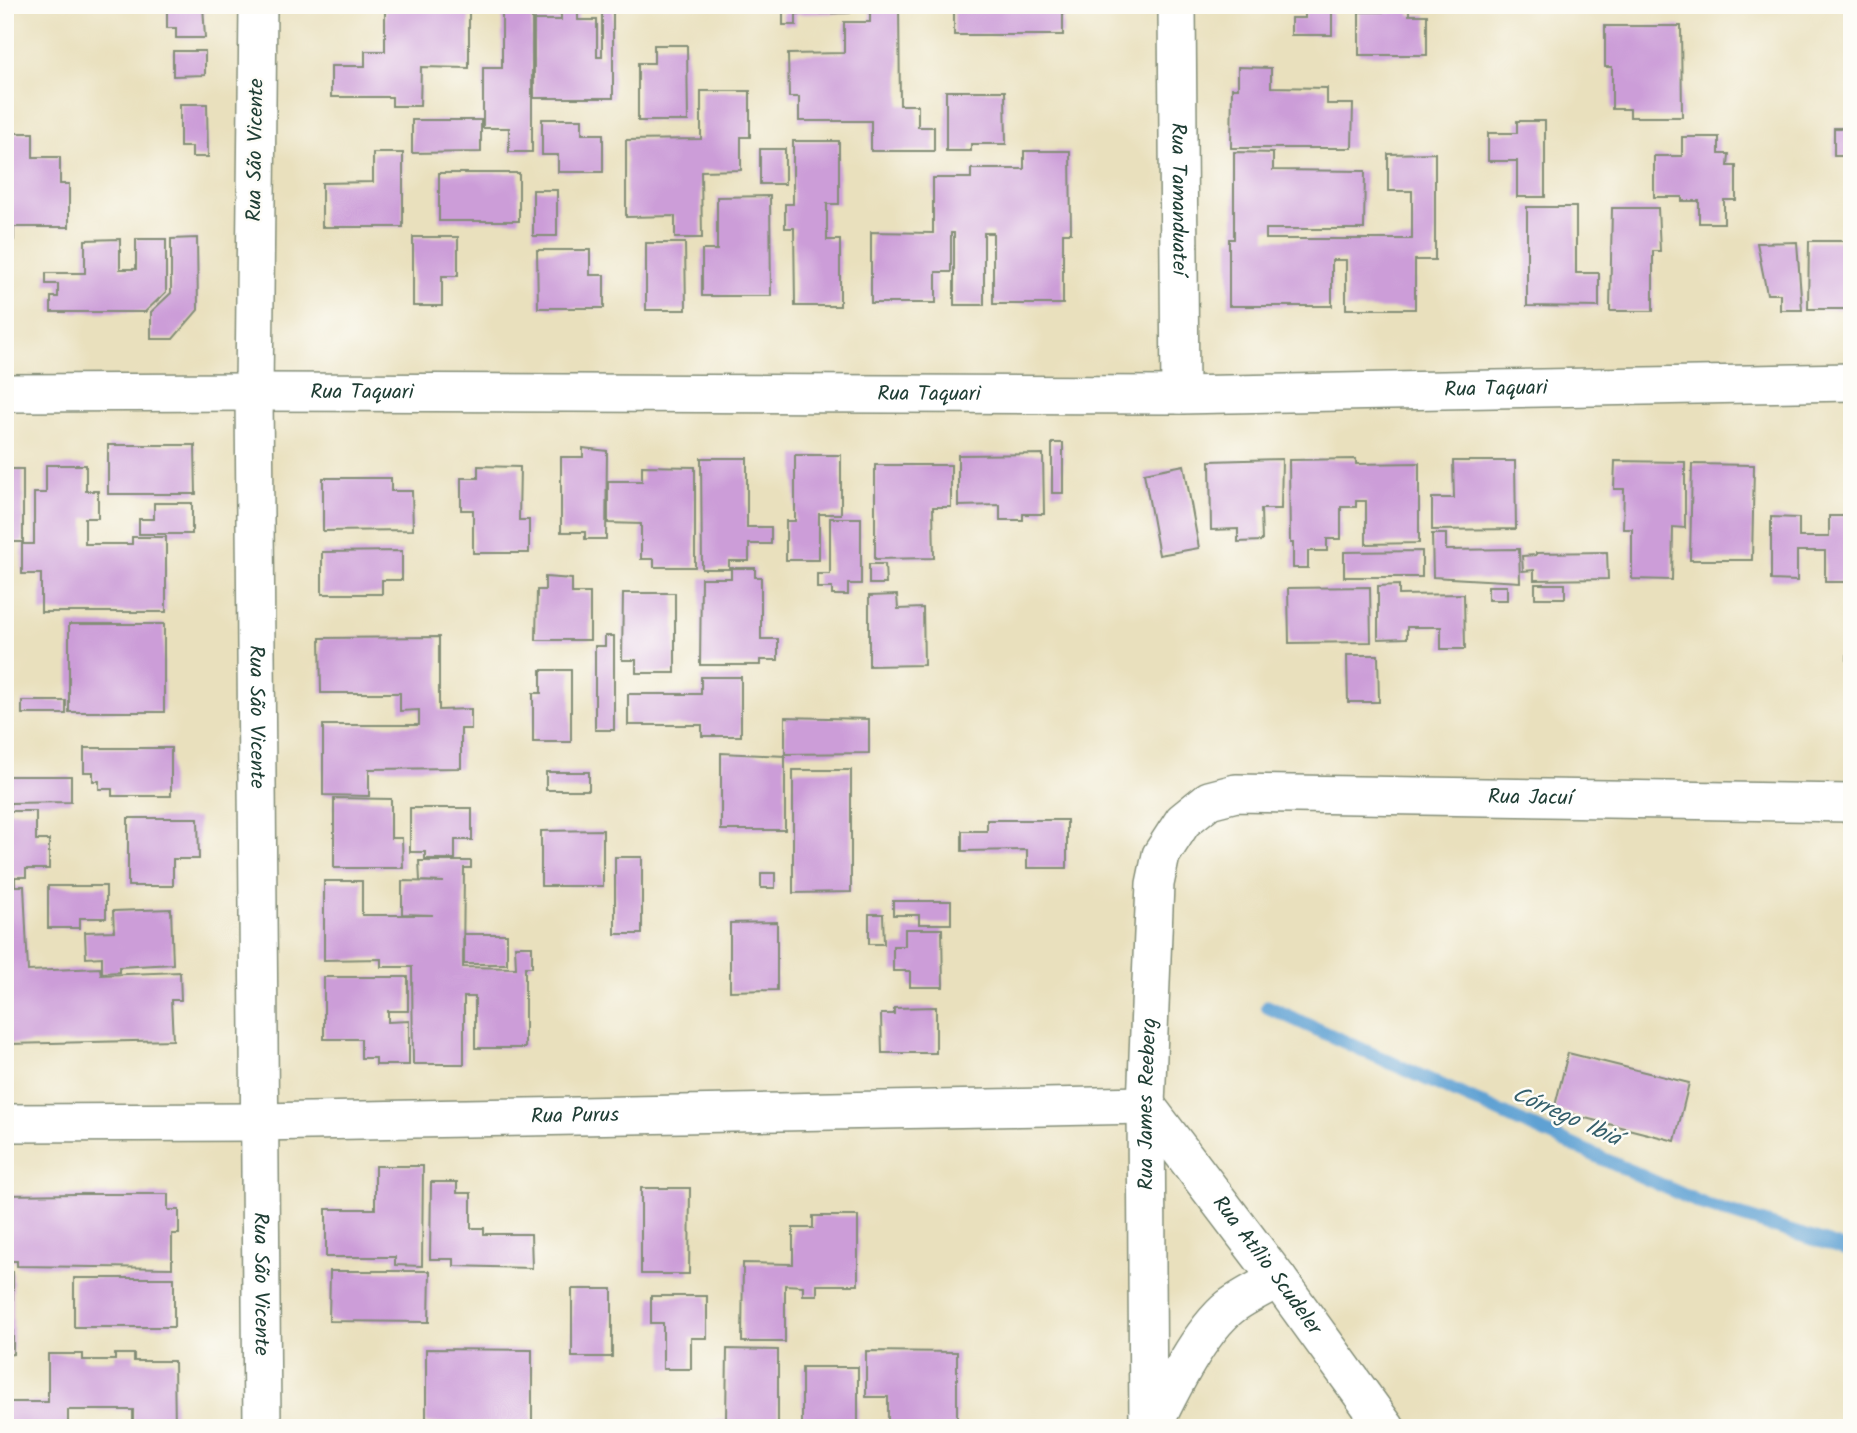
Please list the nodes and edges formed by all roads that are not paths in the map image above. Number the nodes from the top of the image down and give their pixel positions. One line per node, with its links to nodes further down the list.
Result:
1 (258, 5): 4 (street, Rua São Vicente)
2 (1177, 5): 6 (street, Rua Tamanduateí)
3 (1852, 382): 6 (street, Rua Taquari)
4 (254, 392): 5 (street, Rua Taquari); 6 (street, Rua Taquari); 10 (street, Rua São Vicente)
5 (5, 393)
6 (1180, 395)
7 (1209, 800): 8 (street, Rua Jacuí); 9 (street, Rua James Reeberg)
8 (1852, 803)
9 (1146, 1105): 10 (street, Rua Purus); 12 (street, Rua Atílio Scudeler); 14 (street, Rua James Reeberg)
10 (259, 1122): 11 (street, Rua Purus); 13 (street, Rua São Vicente)
11 (5, 1123)
12 (1278, 1279): 14 (street); 15 (street, Rua Atílio Scudeler)
13 (262, 1428)
14 (1150, 1428)
15 (1386, 1428)

